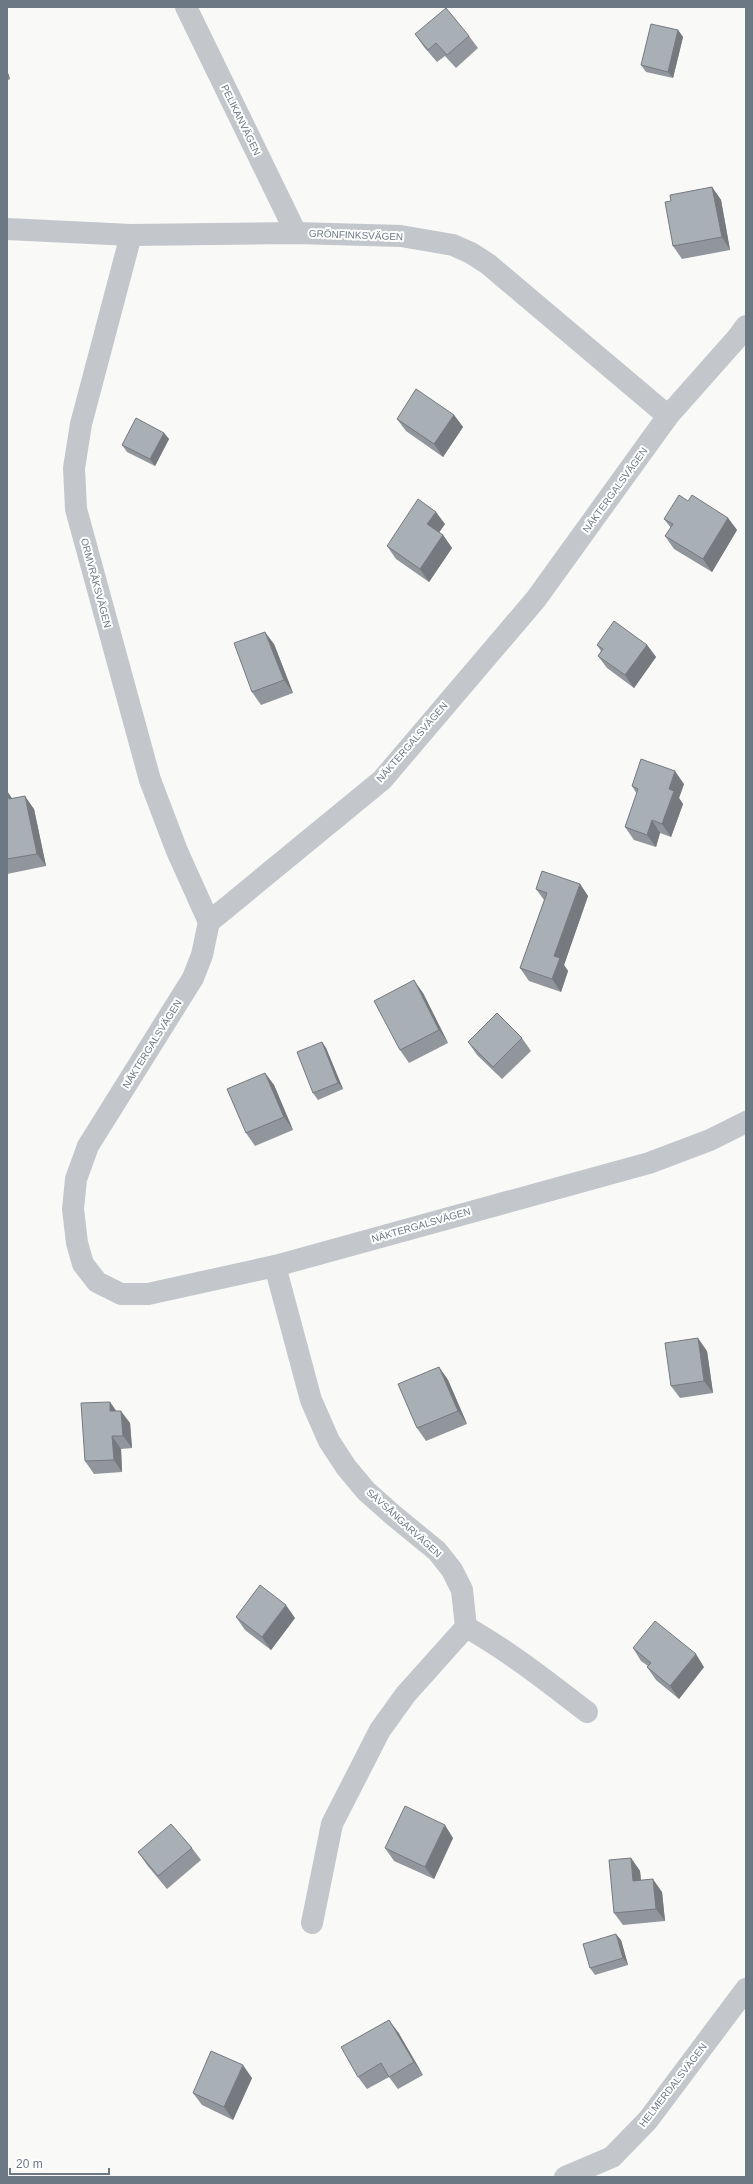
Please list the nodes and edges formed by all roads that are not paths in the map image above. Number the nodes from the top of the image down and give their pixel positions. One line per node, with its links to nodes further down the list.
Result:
1 (186, 7): 3 (street, PELIKANVÄGEN)
2 (7, 229): 4 (street, GRÖNFINKSVÄGEN)
3 (296, 233): 4 (street, GRÖNFINKSVÄGEN); 6 (street, GRÖNFINKSVÄGEN)
4 (131, 235): 7 (street, ORMVRÅKSVÄGEN)
5 (746, 326): 6 (street, NÄKTERGALSVÄGEN)
6 (668, 416): 7 (street, NÄKTERGALSVÄGEN)
7 (209, 922): 9 (street, NÄKTERGALSVÄGEN)
8 (746, 1122): 9 (street, NÄKTERGALSVÄGEN)
9 (275, 1266): 10 (street, SÄVSÅNGARVÄGEN)
10 (466, 1627): 11 (street); 12 (street)
11 (587, 1712)
12 (312, 1923)
13 (746, 1989): 14 (street, HELMERDALSVÄGEN)
14 (612, 2157): 15 (street, HELMERDALSVÄGEN); 16 (street)
15 (565, 2177)
16 (598, 2177)

